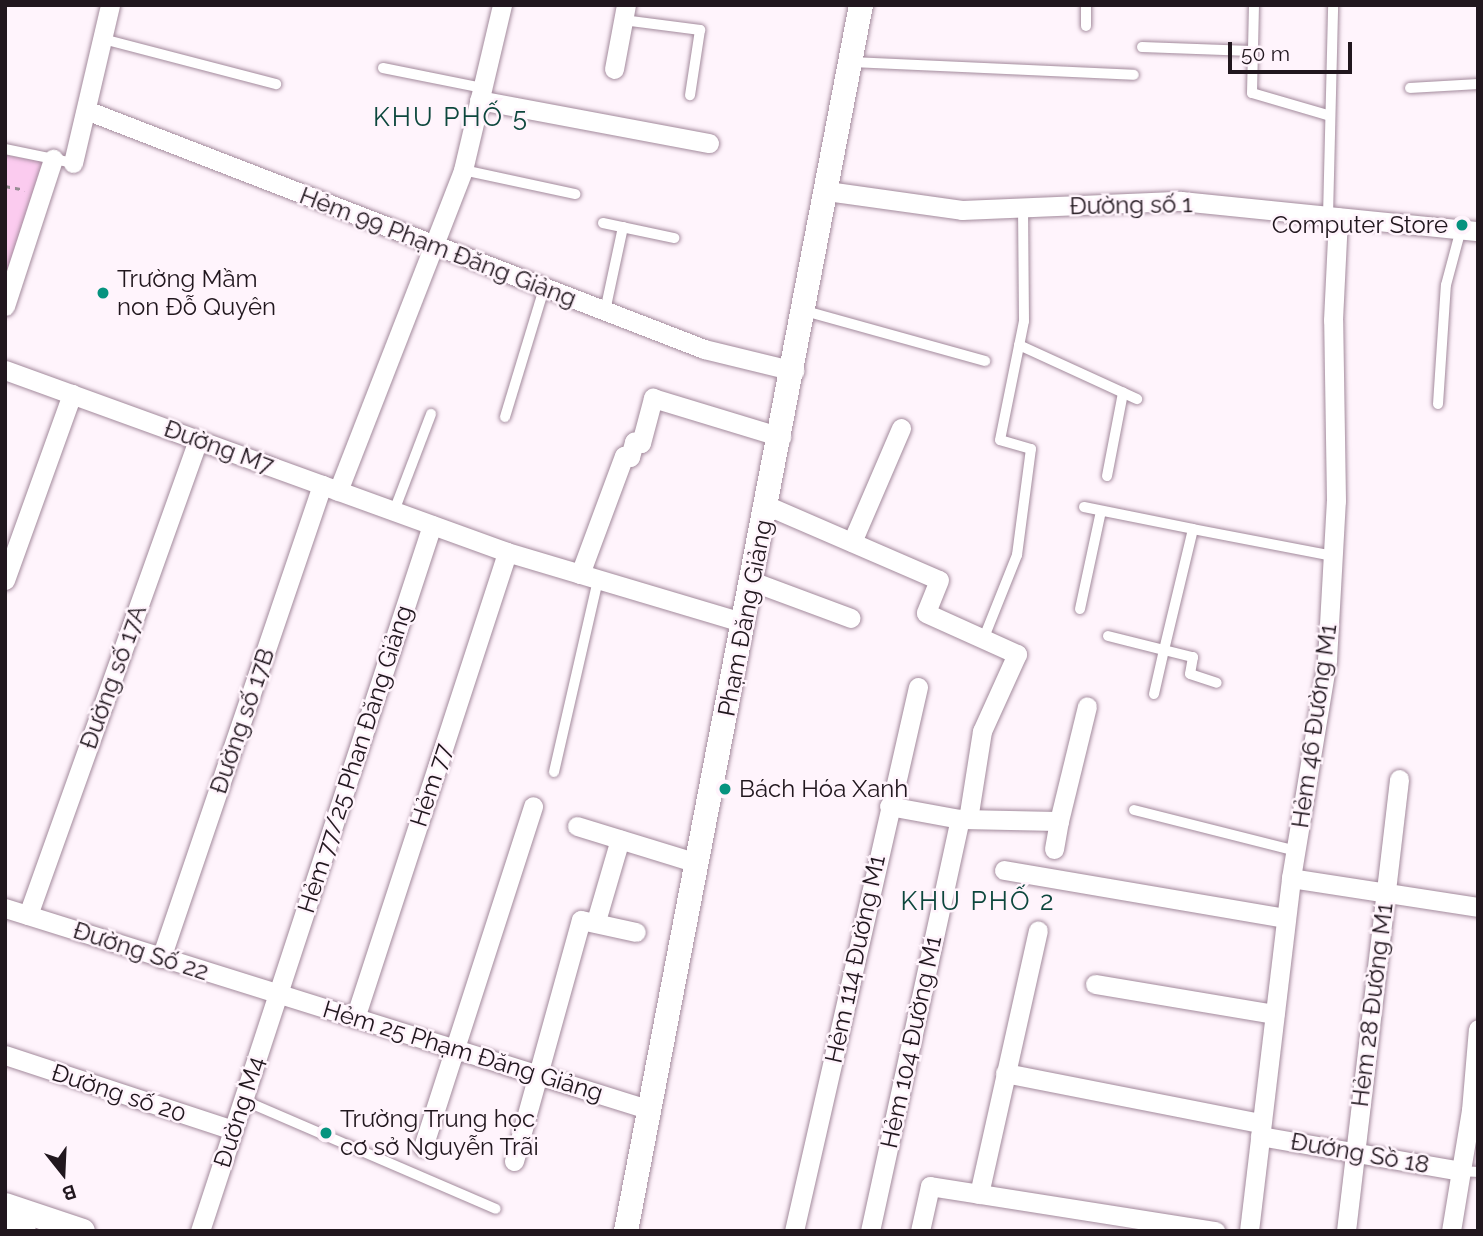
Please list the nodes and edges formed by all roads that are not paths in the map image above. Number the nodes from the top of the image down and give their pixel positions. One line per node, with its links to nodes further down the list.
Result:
1 (110, 5): 9 (street)
2 (502, 5): 19 (street, Đường số 17B)
3 (861, 5): 12 (street, Phạm Đăng Giảng)
4 (1086, 5): 8 (lane)
5 (1254, 5): 11 (lane)
6 (1333, 5): 22 (lane)
7 (625, 13): 14 (street); 20 (lane)
8 (1086, 26)
9 (103, 39): 16 (lane); 21 (street)
10 (1142, 47): 11 (lane)
11 (1251, 51): 22 (lane)
12 (851, 62): 15 (lane); 28 (street, Phạm Đăng Giảng)
13 (383, 68): 19 (lane)
14 (614, 69)
15 (1133, 75)
16 (276, 84)
17 (1478, 84): 18 (lane)
18 (1410, 88)
19 (480, 94): 23 (street); 27 (street, Đường số 17B)
20 (690, 95)
21 (86, 110): 26 (street); 36 (street, Hẻm 99 Phạm Đăng Giảng)
22 (1327, 115): 31 (lane)
23 (709, 143)
24 (5, 149): 25 (lane)
25 (53, 159): 26 (lane); 38 (street)
26 (73, 163)
27 (463, 170): 29 (lane); 36 (street, Đường số 17B)
28 (827, 191): 30 (street, Đường số 1); 39 (street, Phạm Đăng Giảng)
29 (575, 194)
30 (1023, 210): 31 (street, Đường số 1); 41 (lane)
31 (1333, 217): 34 (street, Đường số 1); 64 (street, Hẻm 46 Đường M1)
32 (603, 223): 33 (lane)
33 (623, 228): 35 (lane); 40 (lane)
34 (1469, 230): 48 (lane)
35 (674, 238)
36 (434, 246): 37 (street, Hẻm 99 Phạm Đăng Giảng); 55 (street, Đường số 17B)
37 (544, 289): 40 (street, Hẻm 99 Phạm Đăng Giảng); 50 (lane)
38 (5, 306)
39 (805, 311): 42 (lane); 44 (street, Phạm Đăng Giảng)
40 (605, 312): 44 (street, Hẻm 99 Phạm Đăng Giảng)
41 (1019, 345): 45 (lane); 72 (lane)
42 (985, 360)
43 (5, 370): 46 (street, Đường M7)
44 (794, 371): 52 (street, Phạm Đăng Giảng)
45 (1123, 393): 47 (lane); 54 (lane)
46 (72, 394): 53 (street, Đường M7); 66 (street)
47 (1137, 399)
48 (1438, 404)
49 (431, 414): 58 (lane)
50 (505, 417)
51 (901, 428): 62 (street)
52 (781, 437): 56 (street, Phạm Đăng Giảng); 65 (street)
53 (198, 440): 55 (street, Đường M7); 95 (street, Đường số 17A)
54 (1107, 476)
55 (330, 488): 58 (street, Đường M7); 100 (street, Đường số 17B)
56 (768, 506): 62 (street); 67 (street, Phạm Đăng Giảng)
57 (1084, 507): 59 (lane)
58 (394, 511): 60 (street, Đường M7)
59 (1101, 511): 61 (lane); 68 (lane)
60 (432, 525): 63 (street, Đường M7); 102 (street, Hẻm 77/25 Phan Đăng Giảng)
61 (1193, 529): 64 (lane); 73 (lane)
62 (852, 542): 72 (street)
63 (508, 552): 65 (street, Đường M7); 104 (street, Hẻm 77)
64 (1333, 556): 88 (street, Hẻm 46 Đường M1)
65 (589, 577): 70 (street, Đường M7); 78 (lane)
66 (5, 580)
67 (754, 582): 69 (street); 70 (street, Phạm Đăng Giảng)
68 (1080, 609)
69 (852, 618)
70 (745, 623): 89 (street, Phạm Đăng Giảng)
71 (1108, 636): 73 (lane)
72 (983, 640): 83 (street, Hẻm 104 Đường M1)
73 (1164, 650): 74 (lane); 76 (lane)
74 (1217, 683)
75 (918, 687): 81 (street, Hẻm 114 Đường M1)
76 (1154, 694)
77 (1087, 706): 84 (street)
78 (554, 772)
79 (1399, 779): 92 (street, Hẻm 28 Đường M1)
80 (533, 806): 106 (street)
81 (889, 806): 83 (street); 126 (street, Hẻm 114 Đường M1)
82 (1134, 810): 88 (lane)
83 (964, 819): 84 (street); 127 (street, Hẻm 104 Đường M1)
84 (1059, 821): 87 (street)
85 (577, 826): 86 (street)
86 (620, 839): 89 (street); 97 (street)
87 (1054, 849)
88 (1296, 851): 91 (street, Hẻm 46 Đường M1)
89 (697, 863): 111 (street, Phạm Đăng Giảng)
90 (1004, 870): 96 (street)
91 (1291, 878): 92 (street); 96 (street, Hẻm 46 Đường M1)
92 (1385, 893): 93 (street); 115 (street, Hẻm 28 Đường M1)
93 (1478, 907)
94 (5, 908): 95 (street, Đường Số 22)
95 (28, 915): 100 (street, Đường Số 22)
96 (1286, 918): 103 (street, Hẻm 46 Đường M1)
97 (596, 921): 99 (street); 109 (street)
98 (1038, 931): 108 (street)
99 (636, 932)
100 (161, 958): 102 (street, Đường Số 22)
101 (1095, 984): 103 (street)
102 (278, 994): 104 (street, Hẻm 25 Phạm Đăng Giảng); 110 (street, Đường M4)
103 (1275, 1014): 112 (street, Hẻm 46 Đường M1)
104 (355, 1018): 106 (street, Hẻm 25 Phạm Đăng Giảng)
105 (1478, 1029): 117 (street)
106 (457, 1049): 109 (street, Hẻm 25 Phạm Đăng Giảng); 114 (street)
107 (5, 1055): 113 (street, Đường số 20)
108 (1005, 1073): 112 (street, Đướng Sồ 18); 118 (street)
109 (538, 1076): 111 (street, Hẻm 25 Phạm Đăng Giảng); 116 (street)
110 (243, 1100): 113 (street, Đường M4); 120 (lane)
111 (648, 1109): 125 (street, Phạm Đăng Giảng)
112 (1261, 1129): 115 (street, Đướng Sồ 18); 130 (street, Hẻm 46 Đường M1)
113 (233, 1130): 124 (street, Đường M4)
114 (423, 1147)
115 (1355, 1151): 117 (street, Đướng Sồ 18); 131 (street, Hẻm 28 Đường M1)
116 (514, 1161)
117 (1469, 1171): 132 (street)
118 (979, 1194): 128 (street); 129 (street)
119 (5, 1205): 123 (street)
120 (496, 1209)
121 (5, 1224): 122 (street)
122 (24, 1231)
123 (83, 1231)
124 (200, 1231)
125 (626, 1231)
126 (794, 1231)
127 (870, 1231)
128 (919, 1231)
129 (1215, 1231)
130 (1248, 1231)
131 (1346, 1231)
132 (1451, 1231)

